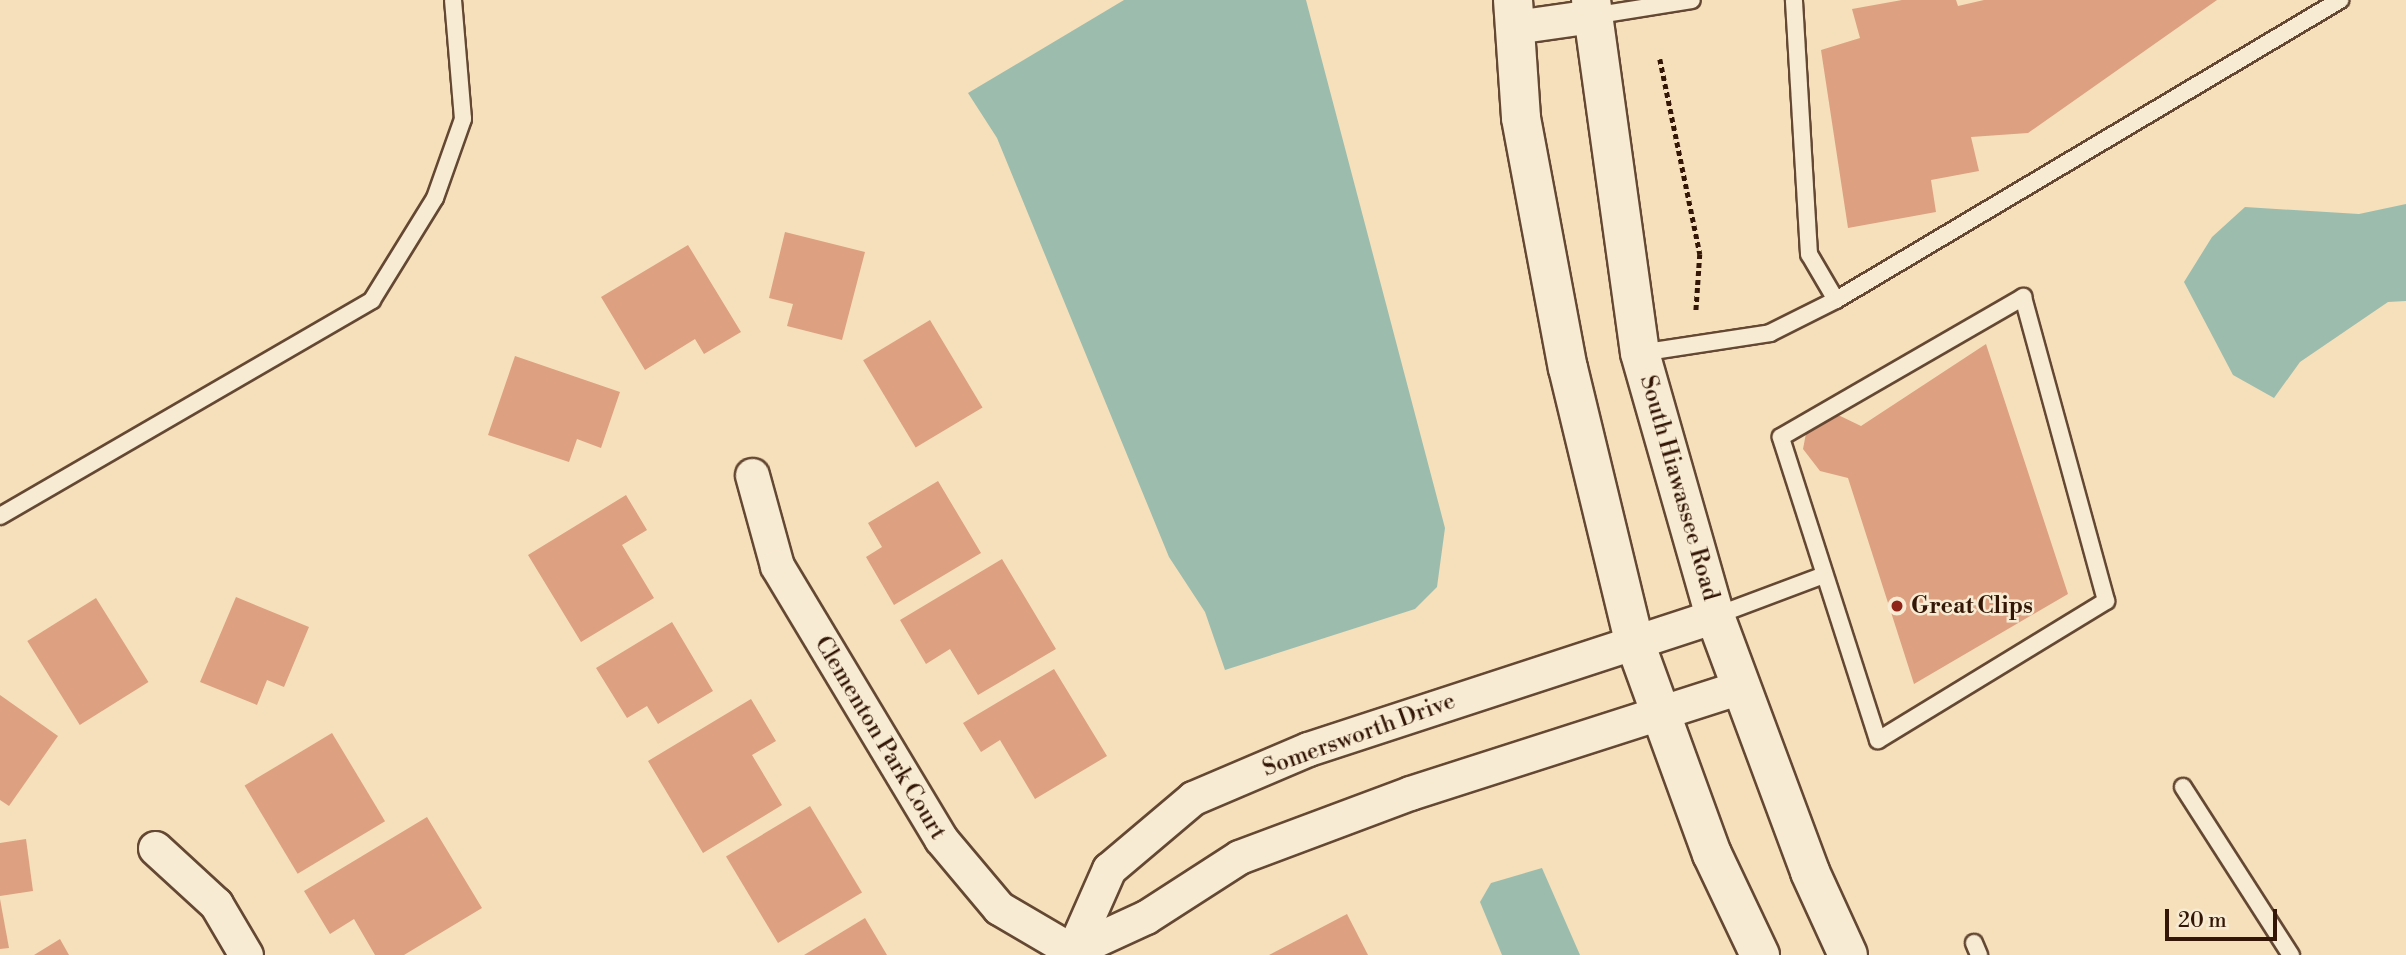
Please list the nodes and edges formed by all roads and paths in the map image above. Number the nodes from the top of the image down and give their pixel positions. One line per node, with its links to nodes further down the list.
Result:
1 (453, 0): 12 (lane)
2 (1692, 0): 5 (lane)
3 (1794, 0): 8 (lane)
4 (2340, 0): 8 (lane)
5 (1592, 8): 6 (street); 10 (street, South Hiawassee Road)
6 (1514, 14): 15 (street)
7 (1660, 59): 9 (path)
8 (1836, 300): 10 (lane)
9 (1696, 312)
10 (1640, 353): 14 (street, South Hiawassee Road)
11 (752, 475): 20 (street, Clementon Park Court)
12 (0, 516)
13 (1824, 575): 13 (lane); 14 (lane)
14 (1715, 616): 15 (street, Somersworth Drive); 16 (street, South Hiawassee Road)
15 (1633, 640): 17 (street); 20 (street, Somersworth Drive)
16 (1740, 687): 17 (street); 23 (street, South Hiawassee Road)
17 (1660, 713): 20 (street); 22 (street)
18 (2183, 787): 24 (lane)
19 (155, 848): 21 (street)
20 (1075, 953)
21 (246, 955)
22 (1760, 955)
23 (1848, 955)
24 (2291, 955)

